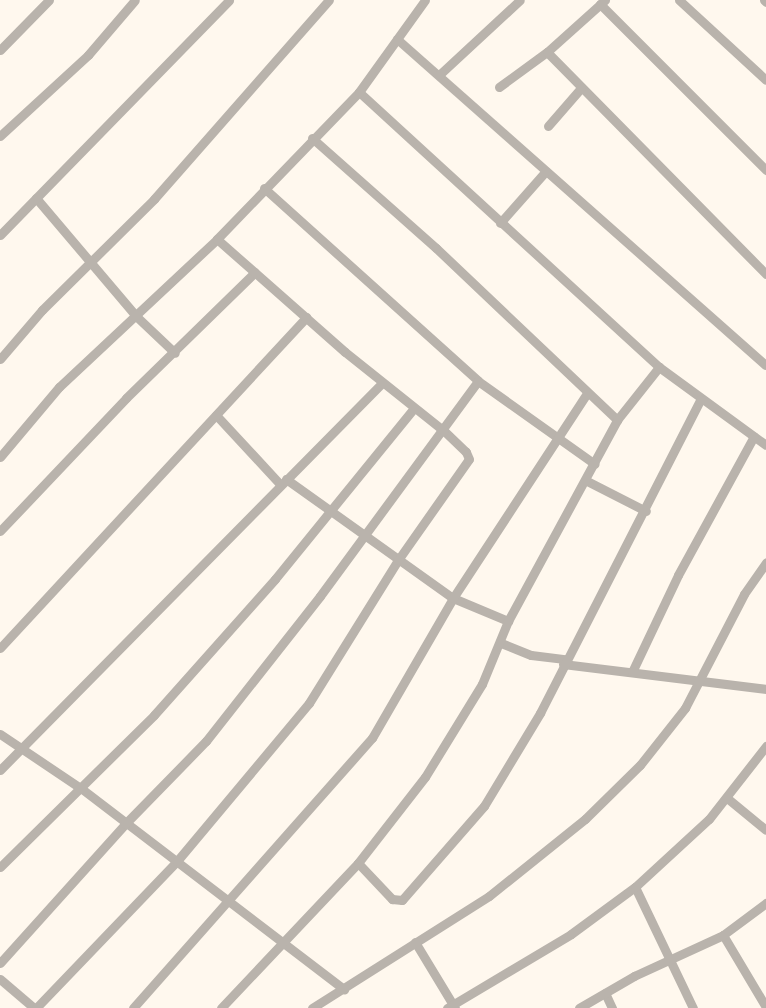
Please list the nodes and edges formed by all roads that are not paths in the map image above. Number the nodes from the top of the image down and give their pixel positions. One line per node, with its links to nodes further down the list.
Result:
1 (49, 0): 10 (street)
2 (135, 0): 18 (street)
3 (229, 0): 23 (street)
4 (425, 0): 9 (street)
5 (520, 0): 12 (street)
6 (679, 0): 13 (street)
7 (325, 1): 27 (street)
8 (603, 2): 11 (street); 20 (street)
9 (397, 39): 12 (street); 16 (street)
10 (0, 50)
11 (547, 52): 14 (street); 15 (street)
12 (439, 75): 21 (street)
13 (766, 80)
14 (499, 87)
15 (581, 88): 17 (street); 31 (street)
16 (359, 92): 19 (street); 24 (street)
17 (548, 126)
18 (0, 136)
19 (312, 138): 22 (street); 40 (street)
20 (766, 170)
21 (546, 171): 24 (street); 36 (street)
22 (264, 188): 26 (street); 38 (street)
23 (36, 198): 25 (street); 28 (street)
24 (500, 224): 37 (street)
25 (0, 235)
26 (217, 239): 30 (street); 32 (street)
27 (102, 251): 28 (street); 29 (street)
28 (92, 260): 29 (street); 35 (street)
29 (102, 272): 32 (street)
30 (255, 272): 33 (street); 34 (street)
31 (766, 274)
32 (137, 317): 34 (street); 49 (street)
33 (307, 317): 39 (street); 43 (street)
34 (175, 353): 55 (street)
35 (0, 359)
36 (766, 365)
37 (659, 367): 41 (street); 44 (street)
38 (478, 381): 45 (street); 47 (street)
39 (381, 383): 42 (street); 52 (street)
40 (587, 393): 44 (street); 47 (street)
41 (700, 400): 46 (street); 54 (street)
42 (412, 409): 45 (street); 53 (street)
43 (216, 415): 52 (street); 62 (street)
44 (617, 420): 50 (street)
45 (444, 431): 56 (street); 57 (street)
46 (754, 436): 48 (street); 64 (street)
47 (555, 437): 50 (street); 59 (street)
48 (766, 446)
49 (0, 457)
50 (595, 464): 51 (street)
51 (587, 481): 54 (street); 60 (street)
52 (283, 482): 53 (street); 69 (street)
53 (328, 510): 56 (street); 71 (street)
54 (646, 511): 63 (street)
55 (0, 531)
56 (363, 534): 57 (street); 73 (street)
57 (398, 560): 59 (street); 75 (street)
58 (766, 562): 65 (street)
59 (453, 598): 60 (street); 79 (street)
60 (507, 621): 61 (street)
61 (501, 643): 63 (street); 76 (street)
62 (0, 648)
63 (564, 661): 64 (street); 76 (street)
64 (632, 672): 65 (street)
65 (699, 679): 66 (street); 83 (street)
66 (766, 689)
67 (0, 734): 69 (street)
68 (766, 746): 72 (street)
69 (21, 750): 70 (street); 71 (street)
70 (0, 770)
71 (82, 789): 73 (street); 77 (street)
72 (727, 798): 74 (street); 78 (street)
73 (125, 824): 75 (street); 85 (street)
74 (766, 830)
75 (177, 861): 79 (street); 91 (street)
76 (358, 863): 82 (street)
77 (0, 867)
78 (635, 887): 84 (street); 90 (street)
79 (230, 900): 82 (street); 92 (street)
80 (766, 903): 81 (street)
81 (723, 935): 84 (street); 89 (street)
82 (287, 942): 87 (street); 93 (street)
83 (415, 942): 87 (street); 90 (street)
84 (668, 958): 88 (street); 97 (street)
85 (0, 963)
86 (0, 979): 91 (street)
87 (344, 989): 94 (street)
88 (604, 993): 95 (street); 96 (street)
89 (765, 1004)
90 (452, 1007)
91 (35, 1008)
92 (133, 1008)
93 (221, 1008)
94 (312, 1008)
95 (579, 1008)
96 (612, 1008)
97 (693, 1008)

